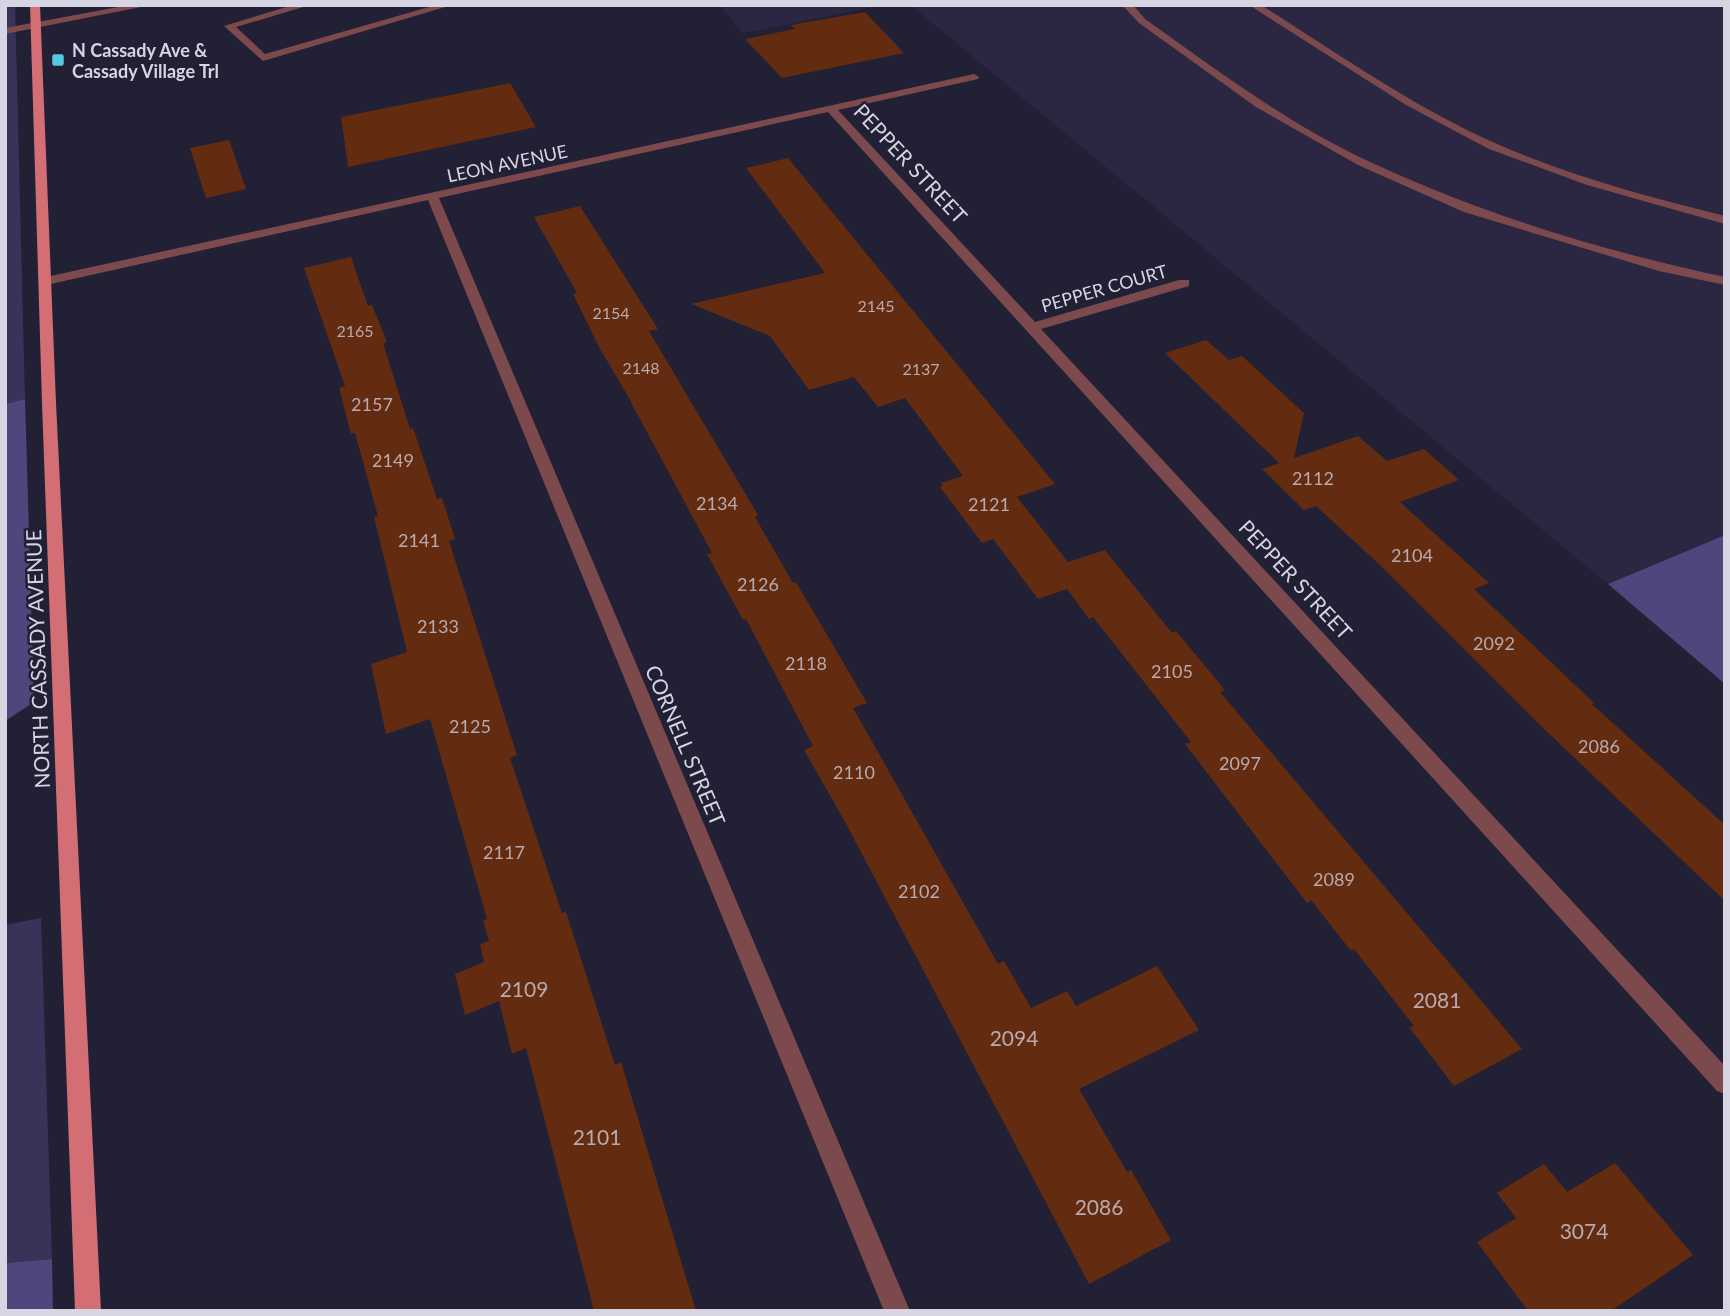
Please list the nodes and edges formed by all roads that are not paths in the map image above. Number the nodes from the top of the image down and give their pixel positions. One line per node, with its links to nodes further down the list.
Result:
1 (35, 5): 7 (main road, NORTH CASSADY AVENUE)
2 (146, 5): 7 (street)
3 (305, 5): 4 (street)
4 (447, 5)
5 (1127, 5): 14 (street)
6 (1254, 5): 12 (street)
7 (36, 27): 8 (street); 13 (main road, NORTH CASSADY AVENUE)
8 (5, 31)
9 (974, 77): 10 (street, LEON AVENUE)
10 (831, 109): 11 (street, LEON AVENUE); 16 (street, PEPPER STREET)
11 (433, 197): 13 (street, LEON AVENUE); 19 (street, CORNELL STREET)
12 (1725, 220)
13 (47, 281): 18 (main road, NORTH CASSADY AVENUE)
14 (1725, 281)
15 (1184, 283): 16 (street, PEPPER COURT)
16 (1033, 327): 17 (street, PEPPER STREET)
17 (1725, 1083)
18 (88, 1311)
19 (897, 1311)

